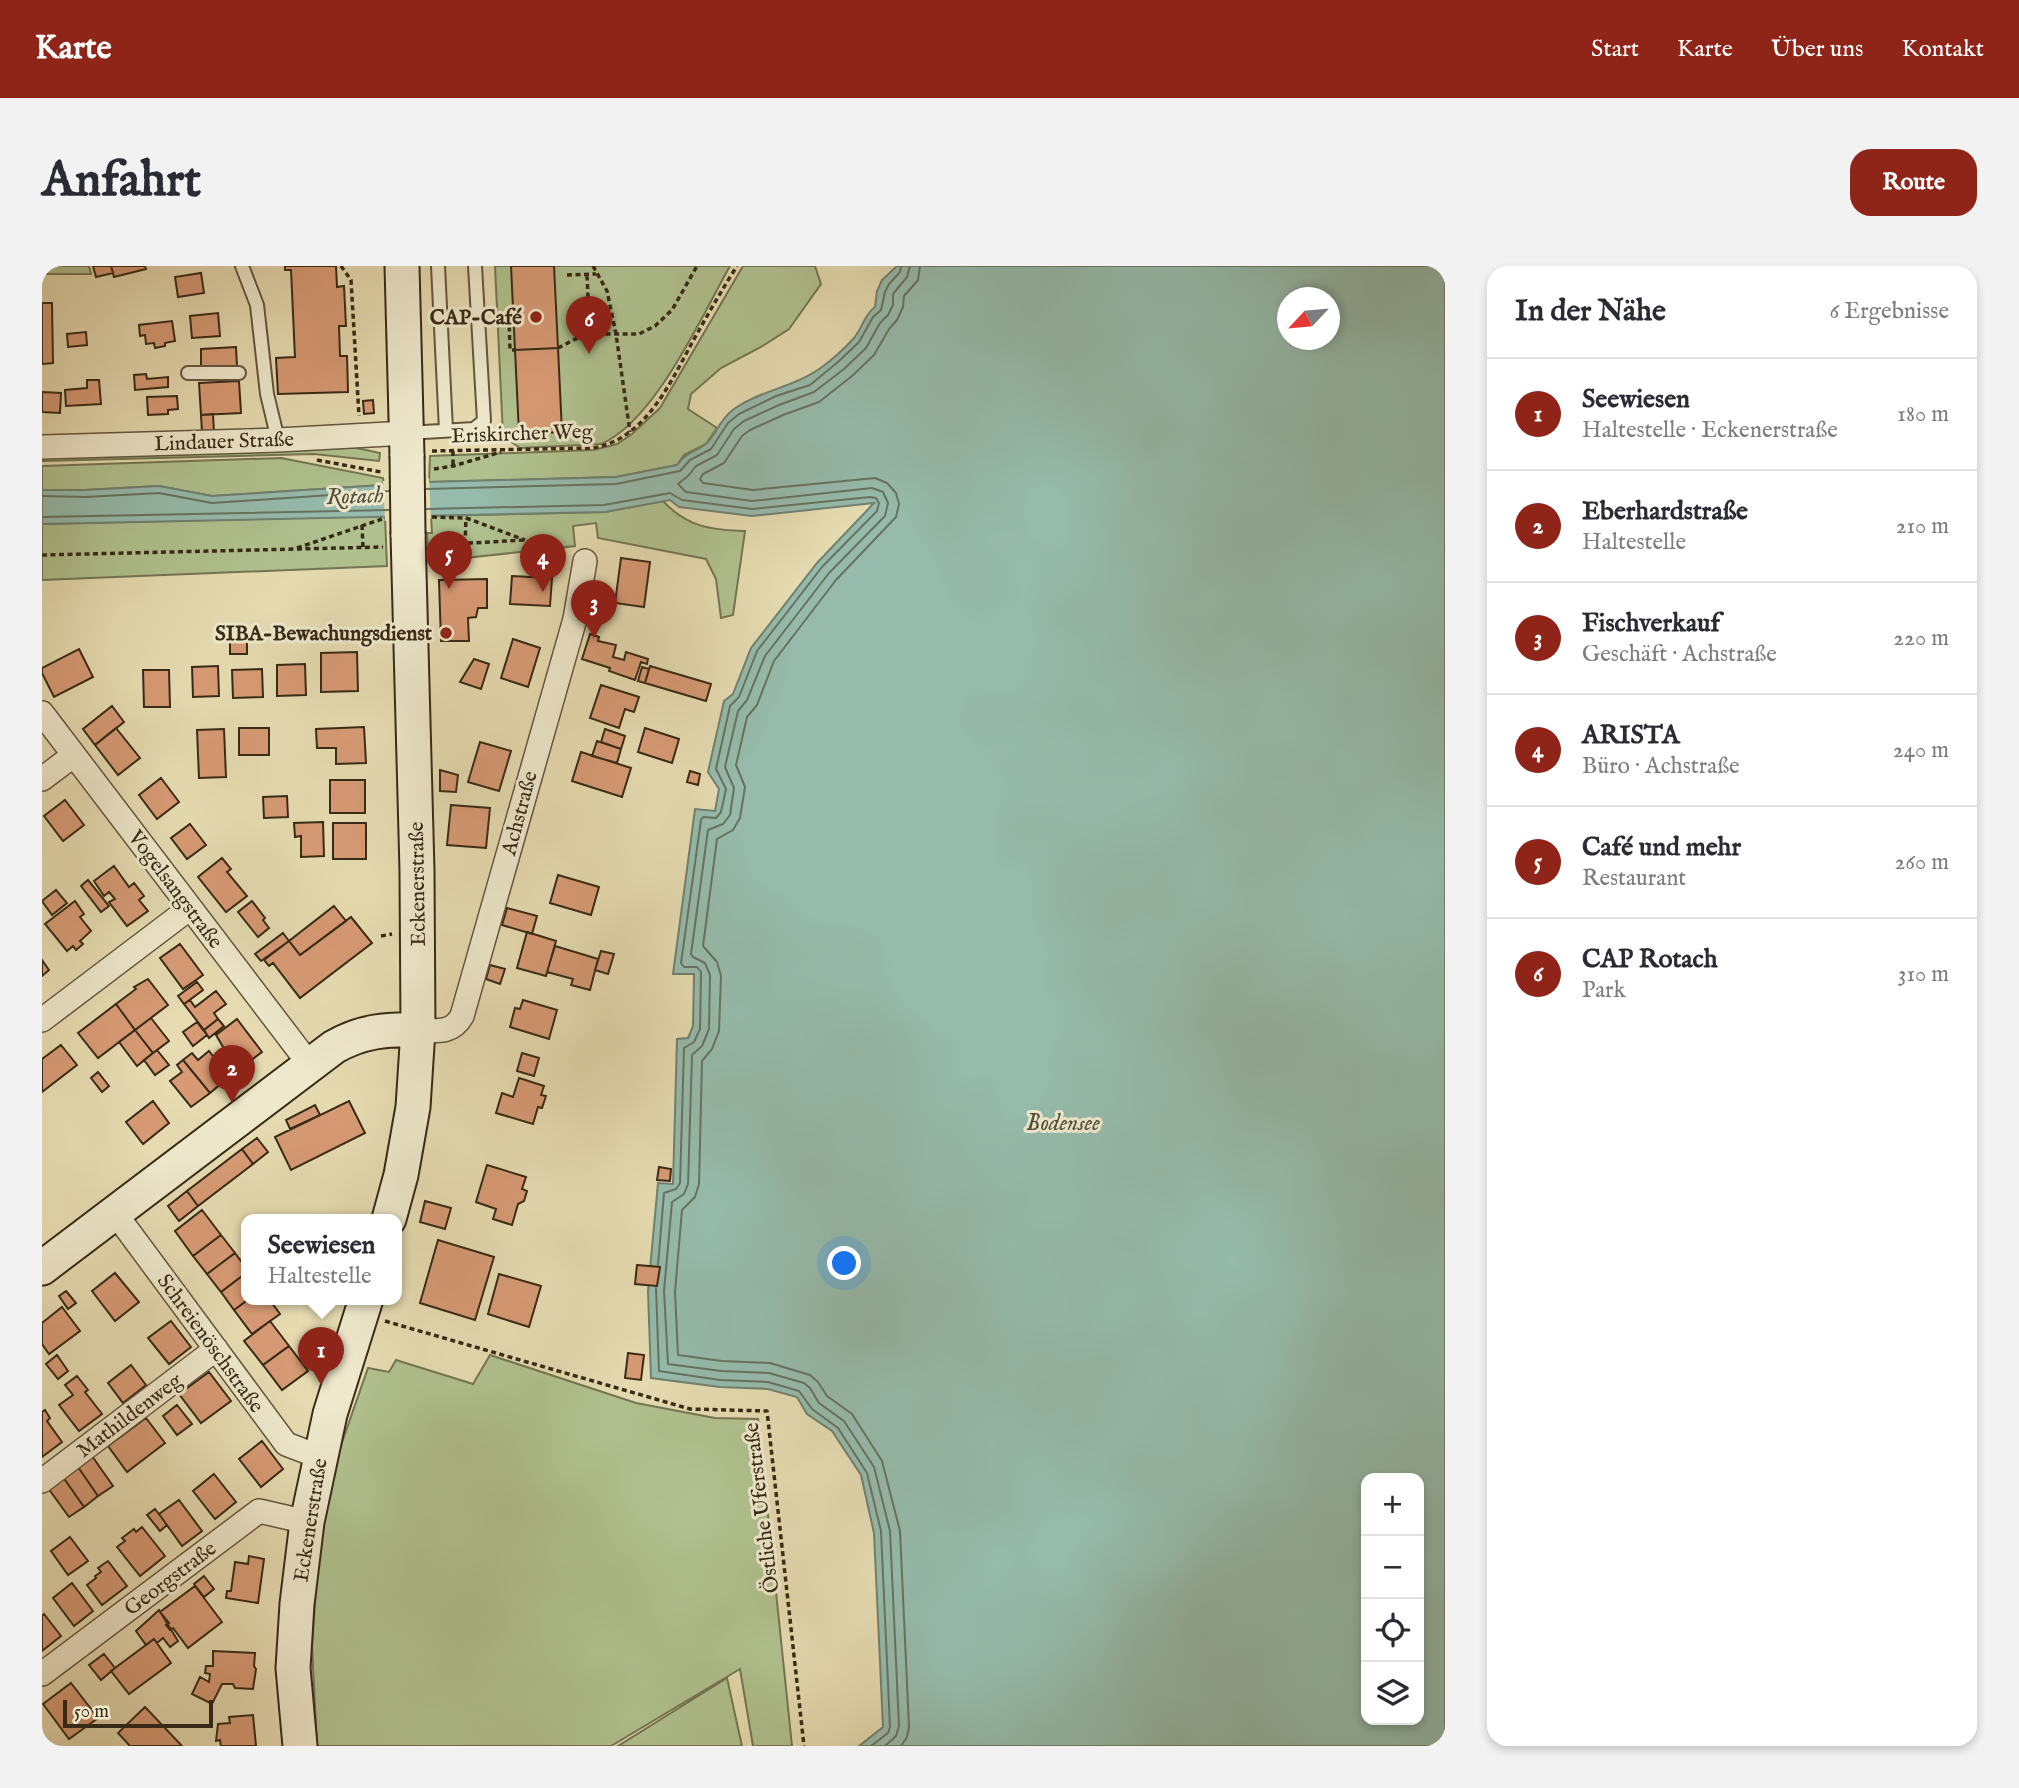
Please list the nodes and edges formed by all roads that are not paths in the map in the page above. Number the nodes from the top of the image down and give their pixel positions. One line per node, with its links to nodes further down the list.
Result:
1 (242, 266): 8 (lane)
2 (402, 266): 10 (main road)
3 (438, 266): 7 (lane)
4 (475, 266): 7 (lane)
5 (188, 373): 6 (lane)
6 (239, 373)
7 (446, 430): 10 (lane)
8 (278, 440): 9 (street, Lindauer Straße); 10 (street, Lindauer Straße)
9 (42, 447)
10 (410, 456): 17 (main road, Eckenerstraße, bridge)
11 (585, 561): 17 (street, Achstraße)
12 (42, 713): 13 (street, Vogelsangstraße)
13 (74, 755): 14 (street); 15 (street, Vogelsangstraße)
14 (42, 779)
15 (190, 908): 16 (street); 18 (street, Vogelsangstraße)
16 (42, 1020)
17 (418, 1030): 18 (main road); 20 (main road, Eckenerstraße)
18 (310, 1065): 19 (main road)
19 (115, 1213): 21 (main road); 23 (street, Schreienöschstraße)
20 (390, 1214)
21 (42, 1268)
22 (373, 1309): 24 (main road, Eckenerstraße)
23 (216, 1349): 24 (street, Schreienöschstraße); 25 (street, Mathildenweg)
24 (320, 1457): 26 (main road, Eckenerstraße)
25 (42, 1481)
26 (307, 1522): 27 (street, Georgstraße); 28 (main road, Eckenerstraße)
27 (42, 1674)
28 (300, 1746)

